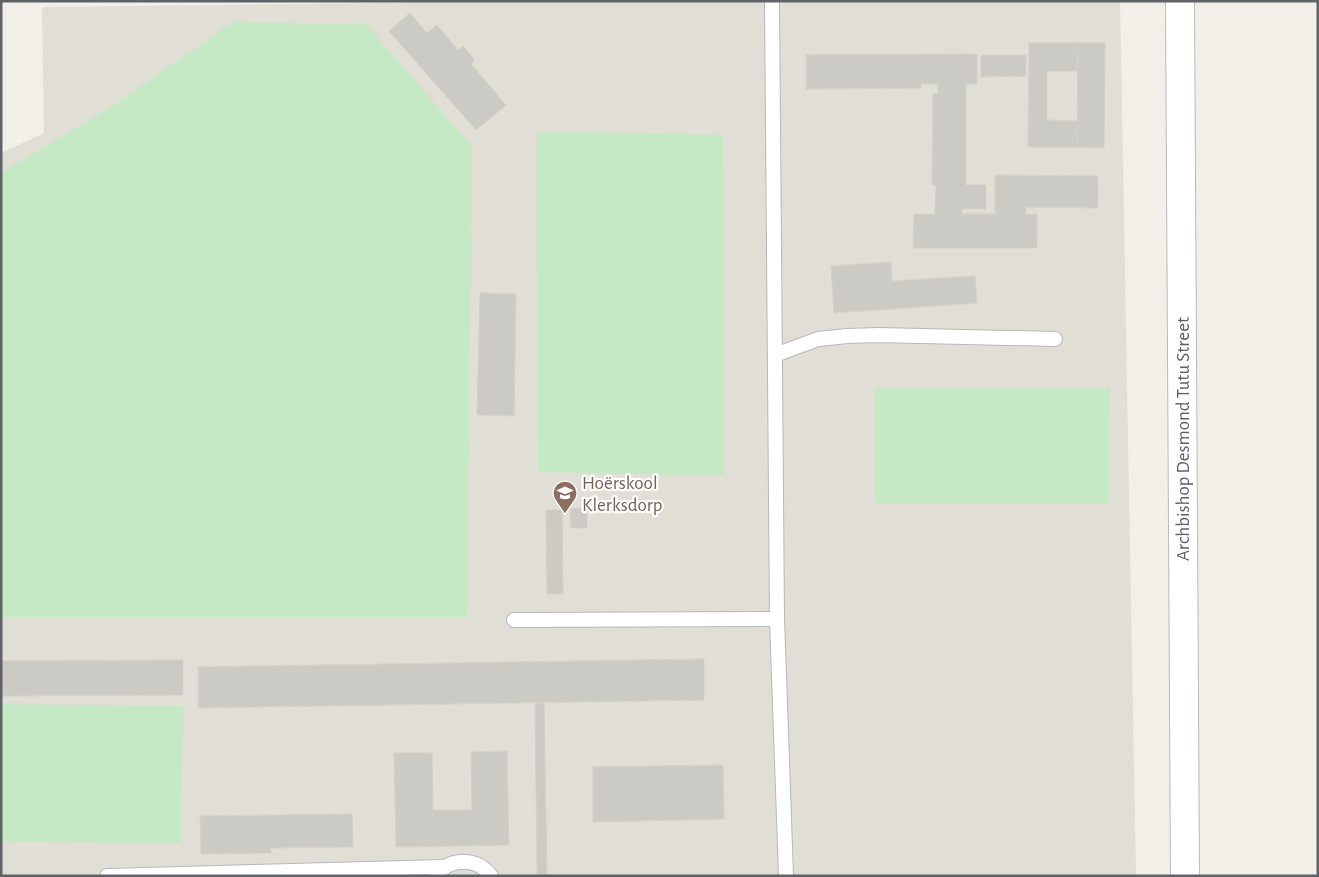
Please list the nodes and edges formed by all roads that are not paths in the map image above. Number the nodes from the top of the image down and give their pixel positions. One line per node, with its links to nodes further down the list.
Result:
1 (772, 1): 4 (lane)
2 (1180, 1): 11 (street, Archbishop Desmond Tutu Street)
3 (1055, 339): 4 (lane)
4 (776, 355): 5 (lane)
5 (777, 619): 6 (lane); 10 (lane)
6 (514, 620)
7 (438, 872): 8 (lane); 9 (lane)
8 (107, 876)
9 (491, 876)
10 (786, 876)
11 (1185, 876)

